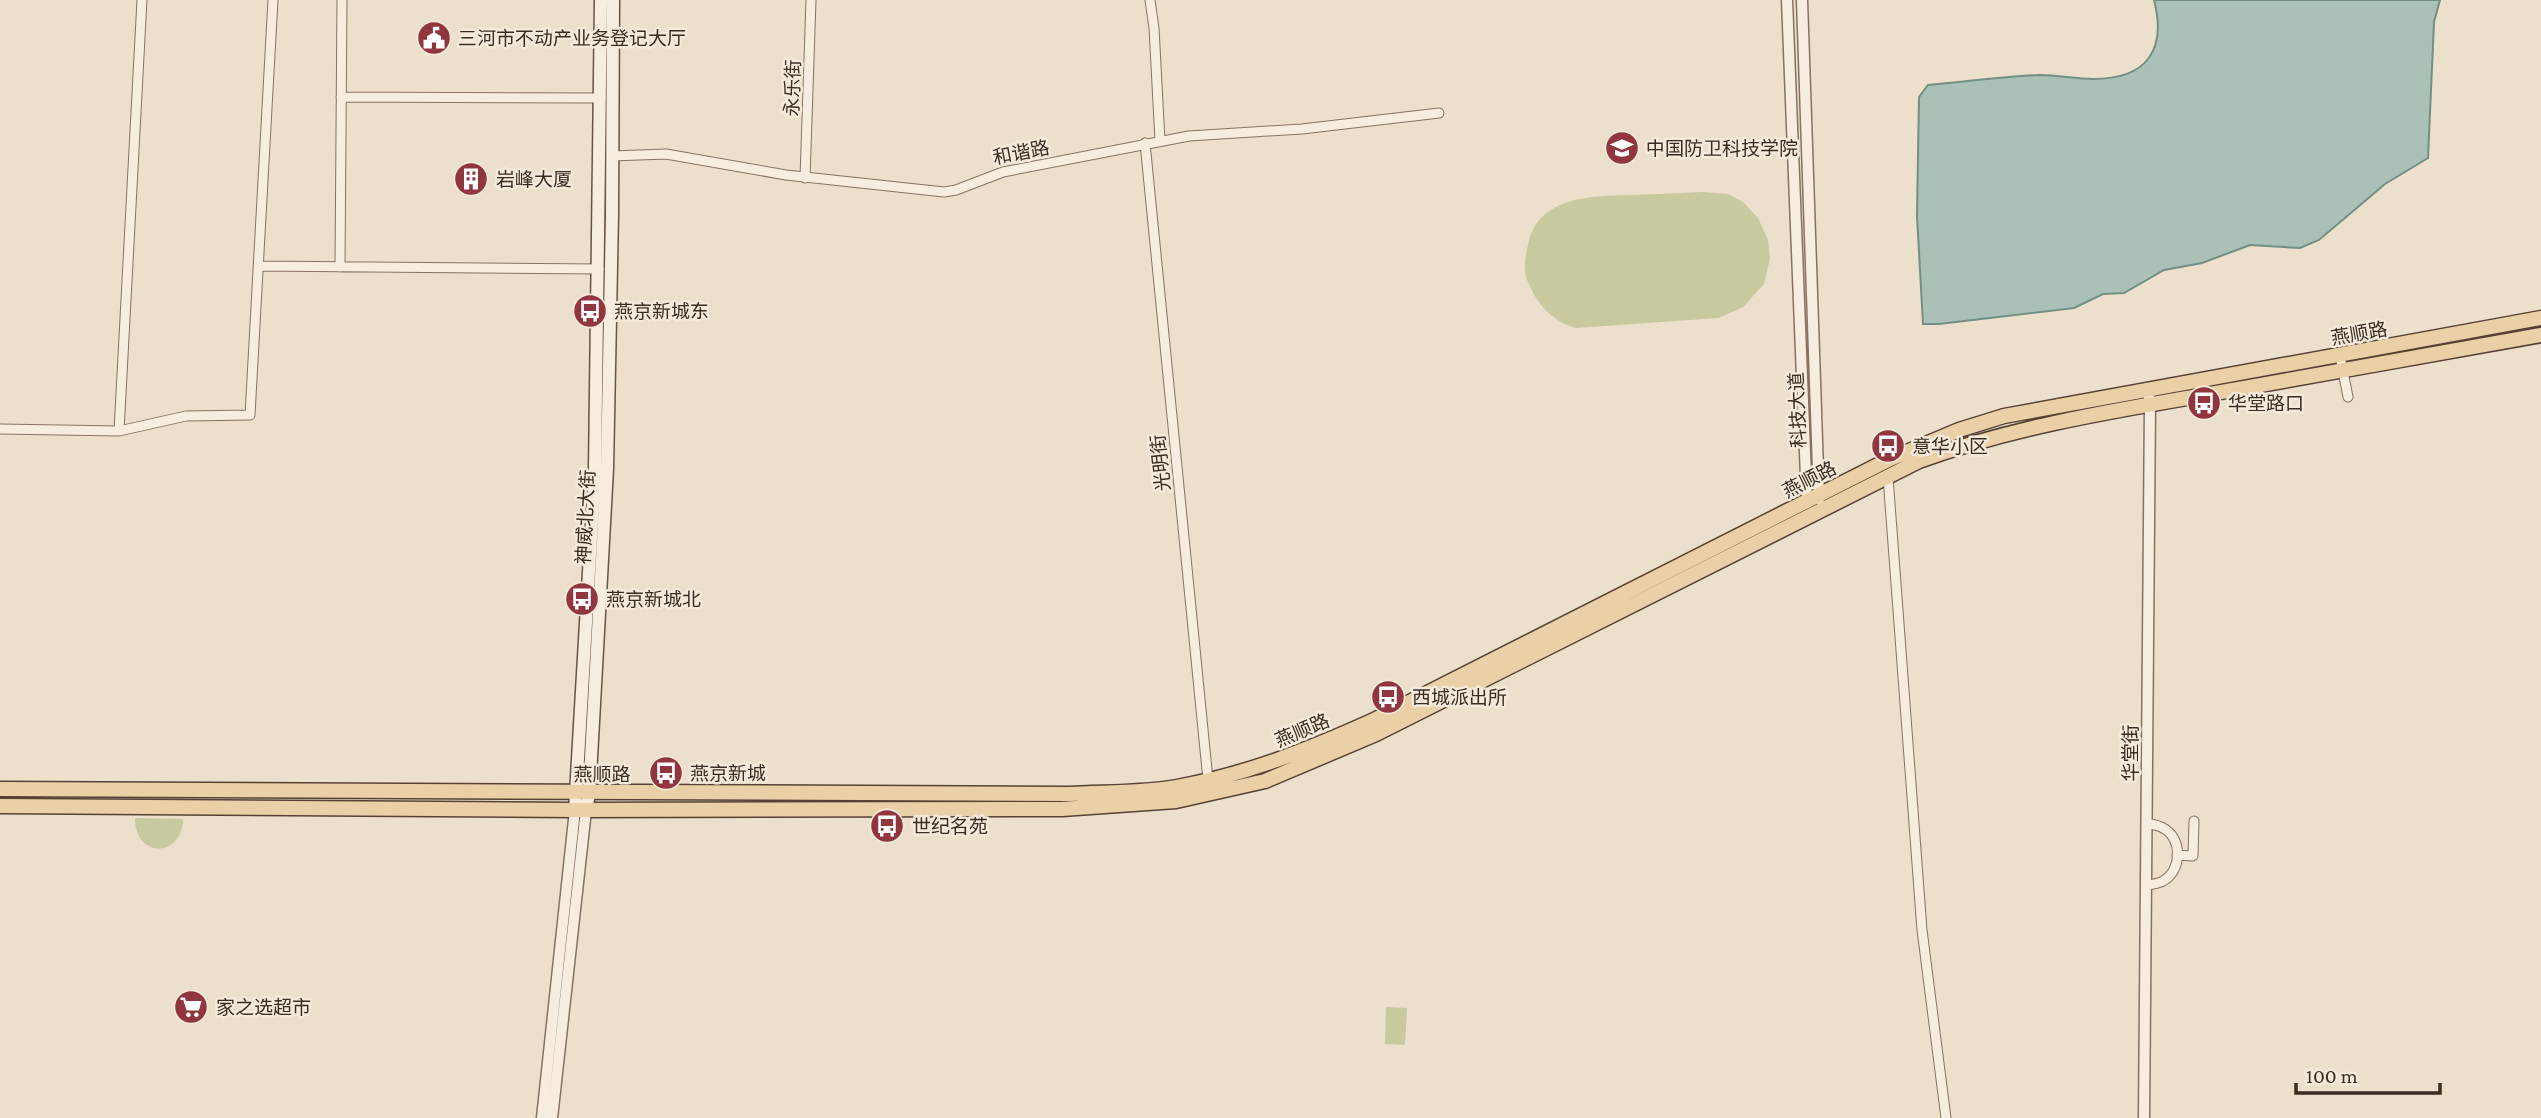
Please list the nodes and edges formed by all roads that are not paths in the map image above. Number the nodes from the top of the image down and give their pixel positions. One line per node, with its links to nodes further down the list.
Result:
1 (142, 0): 27 (street)
2 (273, 0): 17 (street)
3 (342, 0): 10 (street)
4 (601, 0): 11 (main road, 神威北大街)
5 (613, 0): 15 (main road, 神威北大街)
6 (811, 0): 16 (street, 永乐街)
7 (1150, 0): 13 (street)
8 (1787, 0): 29 (street, 科技大道)
9 (1802, 0): 29 (street, 科技大道)
10 (341, 97): 11 (street); 18 (street)
11 (601, 98): 19 (main road, 神威北大街)
12 (1438, 113): 13 (street, 和谐路)
13 (1160, 141): 14 (street, 和谐路)
14 (1145, 143): 16 (street, 和谐路); 30 (street, 光明街)
15 (612, 156): 16 (street, 和谐路); 32 (main road, 神威北大街)
16 (805, 178)
17 (258, 266): 18 (street); 27 (street)
18 (340, 267): 19 (street)
19 (599, 269): 32 (main road, 神威北大街)
20 (2541, 318): 22 (main road, 燕顺路)
21 (2541, 335): 22 (main road, 燕顺路)
22 (2341, 363): 23 (main road, 燕顺路); 24 (street); 25 (main road, 燕顺路)
23 (2148, 389): 25 (street, 华堂街); 29 (main road, 燕顺路)
24 (2348, 397)
25 (2150, 404): 28 (main road, 燕顺路); 36 (street, 华堂街)
26 (0, 429): 27 (street)
27 (119, 431)
28 (1888, 477): 29 (main road, 燕顺路); 41 (street)
29 (1815, 503): 30 (main road, 燕顺路); 34 (main road, 燕顺路)
30 (1208, 780): 32 (main road, 燕顺路)
31 (0, 789): 32 (main road, 燕顺路)
32 (583, 793): 34 (main road, 神威北大街)
33 (0, 806): 34 (main road, 燕顺路)
34 (581, 810): 39 (street, 神威北大街); 40 (street, 神威北大街)
35 (2194, 821): 37 (street)
36 (2147, 823): 37 (street); 38 (street, 华堂街)
37 (2177, 855): 38 (street)
38 (2146, 886): 42 (street, 华堂街)
39 (542, 1118)
40 (552, 1118)
41 (1946, 1118)
42 (2144, 1118)

